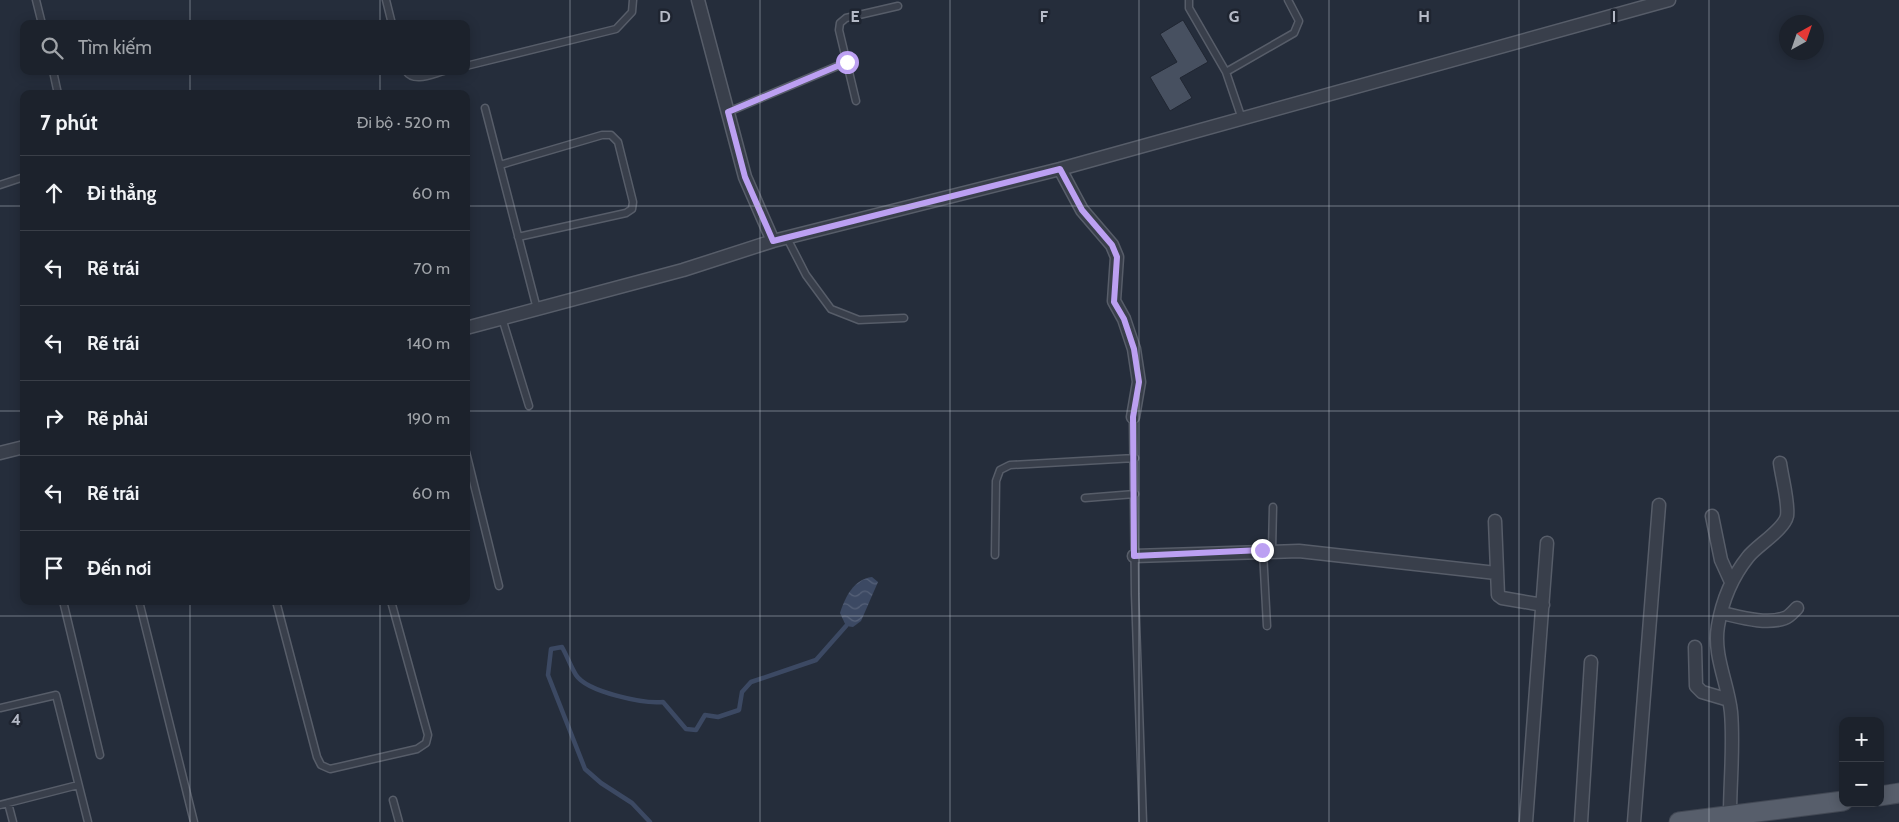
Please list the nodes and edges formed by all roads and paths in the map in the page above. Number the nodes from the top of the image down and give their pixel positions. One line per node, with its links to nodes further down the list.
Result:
1 (36, 0): 9 (lane)
2 (386, 0): 10 (lane)
3 (633, 0): 12 (lane)
4 (698, 0): 20 (street)
5 (1189, 0): 13 (lane)
6 (1288, 0): 13 (lane)
7 (1668, 0): 21 (street)
8 (898, 6): 11 (lane)
9 (41, 20)
10 (391, 20)
11 (847, 62): 18 (lane); 20 (lane)
12 (470, 65)
13 (1226, 72): 21 (lane)
14 (54, 75): 17 (lane)
15 (409, 75): 16 (lane)
16 (429, 75)
17 (57, 90)
18 (856, 102)
19 (485, 108): 22 (lane)
20 (728, 112): 28 (street)
21 (1242, 119): 23 (street)
22 (500, 165): 26 (lane); 26 (lane)
23 (1060, 169): 27 (street); 34 (street)
24 (20, 178): 25 (lane)
25 (0, 185)
26 (518, 237): 29 (lane)
27 (787, 238): 28 (street); 31 (lane)
28 (773, 241): 29 (street)
29 (537, 309): 30 (street)
30 (502, 318): 32 (street); 33 (lane)
31 (904, 318)
32 (470, 327)
33 (529, 406)
34 (1133, 417): 37 (lane)
35 (20, 448): 36 (street)
36 (0, 453)
37 (1135, 458): 40 (lane); 48 (lane)
38 (1780, 463): 51 (street)
39 (470, 468): 52 (lane)
40 (1135, 494): 41 (lane); 49 (lane)
41 (1084, 498)
42 (1659, 505): 81 (street)
43 (1273, 506): 47 (lane)
44 (1712, 516): 51 (street)
45 (1495, 521): 50 (street)
46 (1547, 543): 57 (street)
47 (1267, 550): 49 (street); 50 (street); 60 (lane)
48 (995, 555)
49 (1134, 556): 78 (lane)
50 (1496, 573): 57 (street)
51 (1731, 582): 59 (street)
52 (499, 586)
53 (64, 605): 65 (lane)
54 (140, 605): 76 (lane)
55 (277, 605): 56 (lane)
56 (392, 605)
57 (1542, 605): 79 (street)
58 (1797, 608): 59 (street)
59 (1722, 613): 63 (street)
60 (1267, 626)
61 (1696, 647): 63 (street)
62 (1591, 662): 80 (street)
63 (1729, 700): 73 (street)
64 (0, 708): 66 (lane)
65 (100, 754)
66 (78, 785): 71 (lane); 75 (lane)
67 (1899, 793): 68 (main road)
68 (1884, 795)
69 (393, 800): 77 (lane)
70 (1839, 802): 73 (main road)
71 (8, 803): 72 (lane); 74 (lane)
72 (0, 805)
73 (1734, 817): 82 (main road)
74 (13, 822)
75 (88, 822)
76 (194, 822)
77 (399, 822)
78 (1143, 822)
79 (1526, 822)
80 (1581, 822)
81 (1634, 822)
82 (1679, 822)

